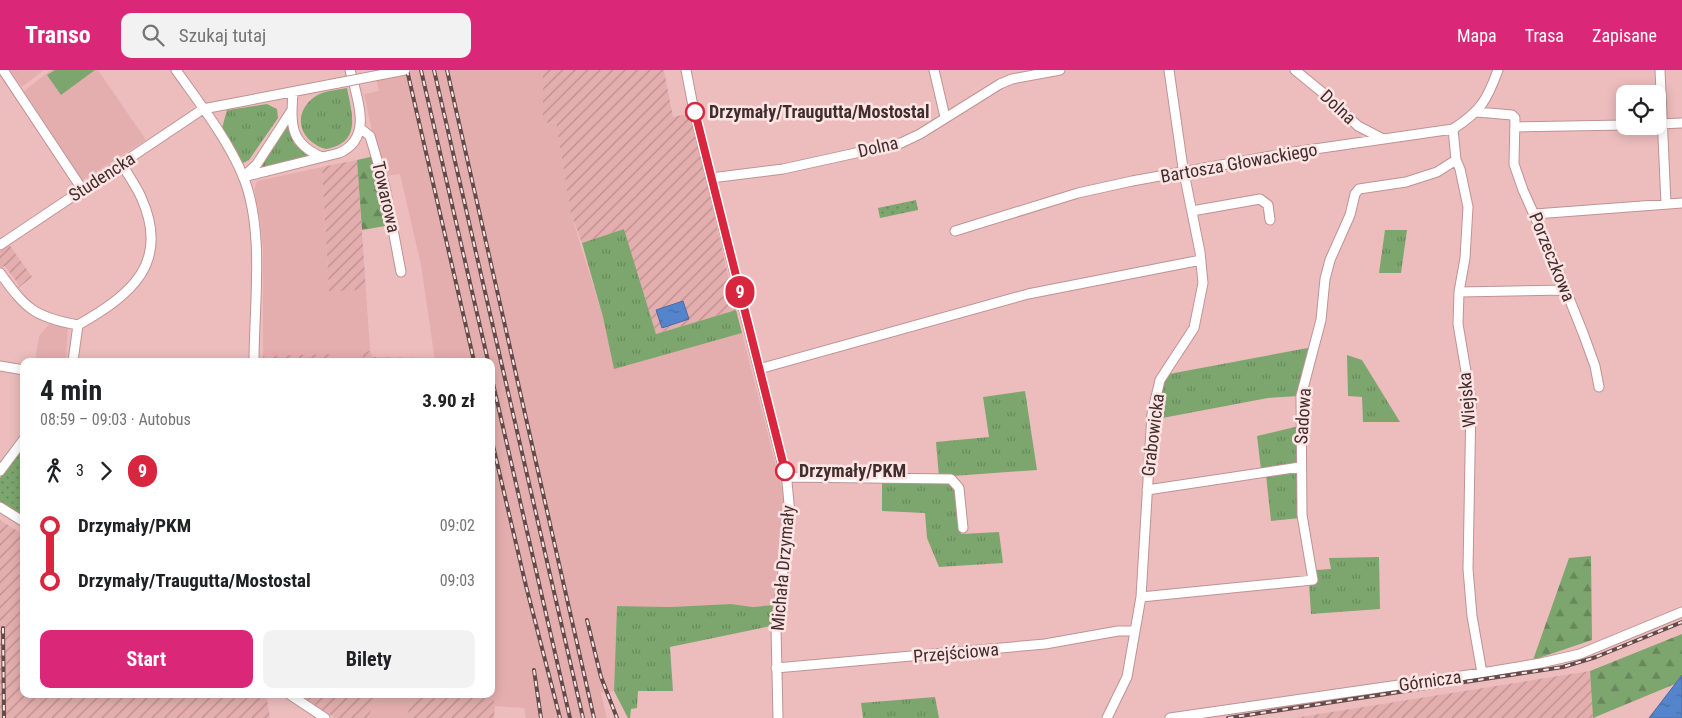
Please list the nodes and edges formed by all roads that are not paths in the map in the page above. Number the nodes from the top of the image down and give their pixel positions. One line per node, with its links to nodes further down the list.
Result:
1 (3, 70): 33 (street)
2 (176, 70): 15 (street)
3 (350, 70): 23 (street)
4 (405, 70): 14 (street, bridge)
5 (686, 70): 32 (street, Michała Drzymały)
6 (934, 70): 18 (street)
7 (1060, 70): 12 (street, Dolna)
8 (1169, 70): 30 (street, Grabowicka)
9 (1295, 70): 26 (street, Dolna)
10 (1498, 70): 17 (street, Bartosza Głowackiego)
11 (1660, 70): 13 (street)
12 (1030, 72): 18 (street, Dolna)
13 (1660, 85)
14 (293, 92): 15 (street); 16 (street)
15 (204, 109): 29 (street, Studencka); 31 (street)
16 (292, 110): 27 (street); 31 (street)
17 (1477, 112): 22 (street); 24 (street, Bartosza Głowackiego)
18 (945, 117): 32 (street, Dolna)
19 (1682, 123): 21 (street)
20 (1616, 124): 22 (street)
21 (1666, 124)
22 (1515, 127): 37 (street, Porzeczkowa)
23 (360, 128): 27 (street); 42 (street, Towarowa)
24 (1453, 129): 26 (street, Bartosza Głowackiego); 28 (street, Wiejska)
25 (1660, 135): 35 (street)
26 (1383, 140): 30 (street, Bartosza Głowackiego)
27 (322, 157): 31 (street)
28 (1456, 160): 45 (street, Wiejska); 54 (street, Sadowa)
29 (122, 164): 33 (street, Studencka); 46 (street)
30 (1184, 172): 36 (street, Grabowicka); 39 (street, Bartosza Głowackiego)
31 (243, 177): 48 (street)
32 (711, 178): 51 (street, Michała Drzymały)
33 (82, 189): 40 (street, Studencka)
34 (1682, 203): 35 (street)
35 (1666, 204): 37 (street)
36 (1192, 211): 38 (street); 41 (street, Grabowicka)
37 (1535, 214): 44 (street, Porzeczkowa)
38 (1270, 220)
39 (955, 231)
40 (0, 245)
41 (1201, 260): 51 (street); 57 (street, Grabowicka)
42 (401, 272)
43 (0, 273): 46 (street)
44 (1565, 290): 45 (street); 52 (street, Porzeczkowa)
45 (1459, 292): 65 (street, Wiejska)
46 (78, 324): 47 (street)
47 (73, 358)
48 (254, 358)
49 (0, 366): 50 (street)
50 (20, 369)
51 (759, 369): 56 (street, Michała Drzymały)
52 (1599, 386)
53 (20, 444): 55 (street)
54 (1300, 467): 57 (street); 61 (street, Sadowa)
55 (0, 471)
56 (786, 478): 60 (street); 64 (street, Michała Drzymały)
57 (1147, 490): 61 (street, Grabowicka)
58 (0, 507): 59 (street)
59 (20, 520)
60 (963, 528)
61 (1141, 597): 63 (street, Grabowicka)
62 (1682, 612): 65 (street, Górnicza)
63 (1135, 631): 64 (street, Przejściowa); 69 (street, Grabowicka)
64 (776, 668): 68 (street, Michała Drzymały)
65 (1482, 673): 70 (street, Górnicza)
66 (295, 698): 67 (street)
67 (325, 718)
68 (778, 718)
69 (1107, 718)
70 (1170, 718)

